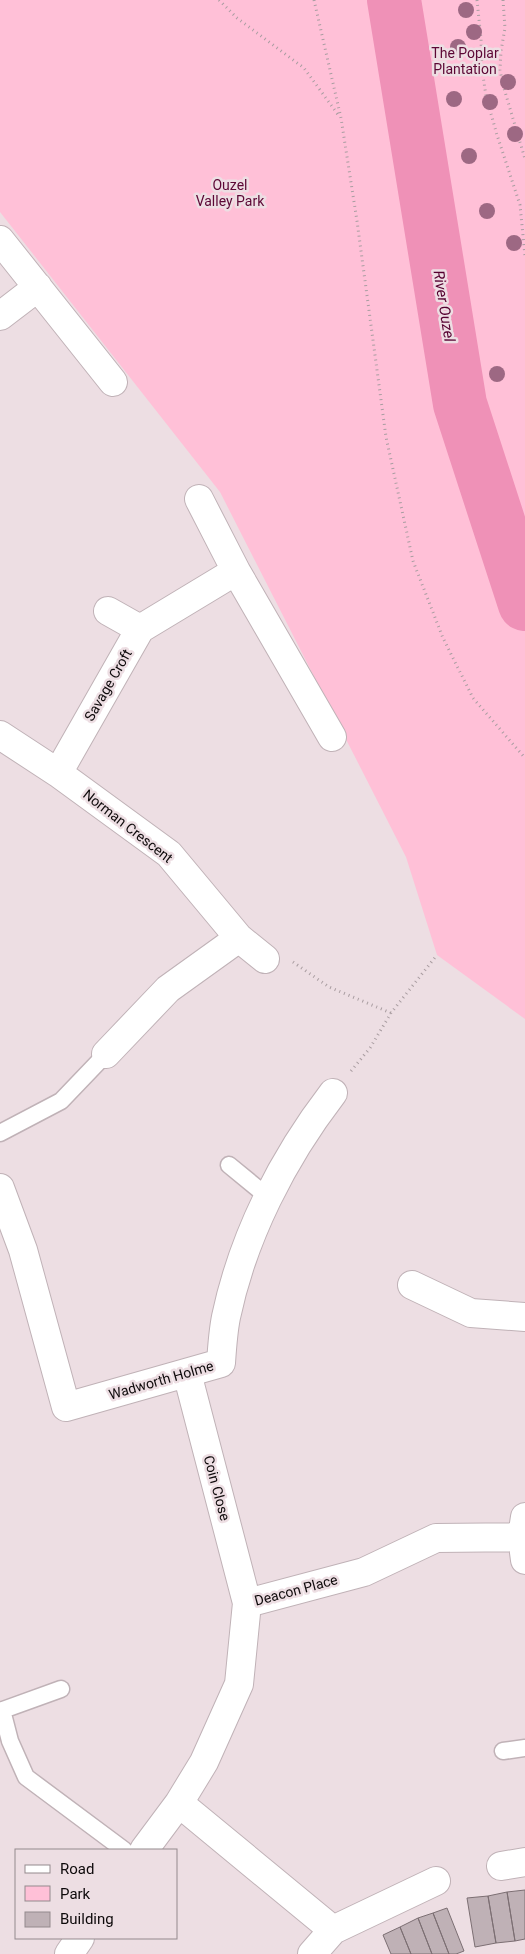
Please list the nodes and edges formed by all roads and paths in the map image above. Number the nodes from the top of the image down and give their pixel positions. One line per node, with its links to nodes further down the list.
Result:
1 (219, 0): 5 (path)
2 (314, 0): 5 (path)
3 (477, 0): 8 (path)
4 (503, 0): 6 (path)
5 (341, 118): 18 (path)
6 (525, 159)
7 (0, 240): 9 (street)
8 (525, 256)
9 (38, 287): 10 (street); 11 (street)
10 (0, 316)
11 (113, 382)
12 (199, 499): 13 (street)
13 (236, 571): 15 (street); 17 (street)
14 (108, 610): 15 (street)
15 (140, 628): 19 (street, Savage Croft)
16 (0, 734): 19 (street, Norman Crescent)
17 (332, 737)
18 (525, 758)
19 (58, 773): 20 (street, Norman Crescent)
20 (239, 938): 22 (street, Norman Crescent); 25 (street)
21 (437, 955): 24 (path)
22 (265, 958)
23 (292, 960): 24 (path)
24 (391, 1013): 26 (path)
25 (106, 1054): 27 (lane)
26 (333, 1093): 30 (street, Wadworth Holme)
27 (0, 1133)
28 (229, 1165): 30 (lane)
29 (0, 1188): 33 (street, Wadworth Holme)
30 (268, 1197): 33 (street, Wadworth Holme)
31 (412, 1285): 32 (street)
32 (525, 1317)
33 (188, 1373): 35 (street, Coin Close)
34 (524, 1538): 35 (street, Deacon Place)
35 (247, 1603): 40 (street, Deacon Place)
36 (61, 1690): 37 (lane)
37 (1, 1711): 41 (lane)
38 (525, 1748): 39 (lane)
39 (503, 1751)
40 (179, 1803): 42 (street, Deacon Place); 44 (street)
41 (123, 1849)
42 (145, 1849)
43 (436, 1881): 44 (street)
44 (333, 1930): 47 (street)
45 (79, 1939): 46 (street)
46 (69, 1954)
47 (312, 1954)

